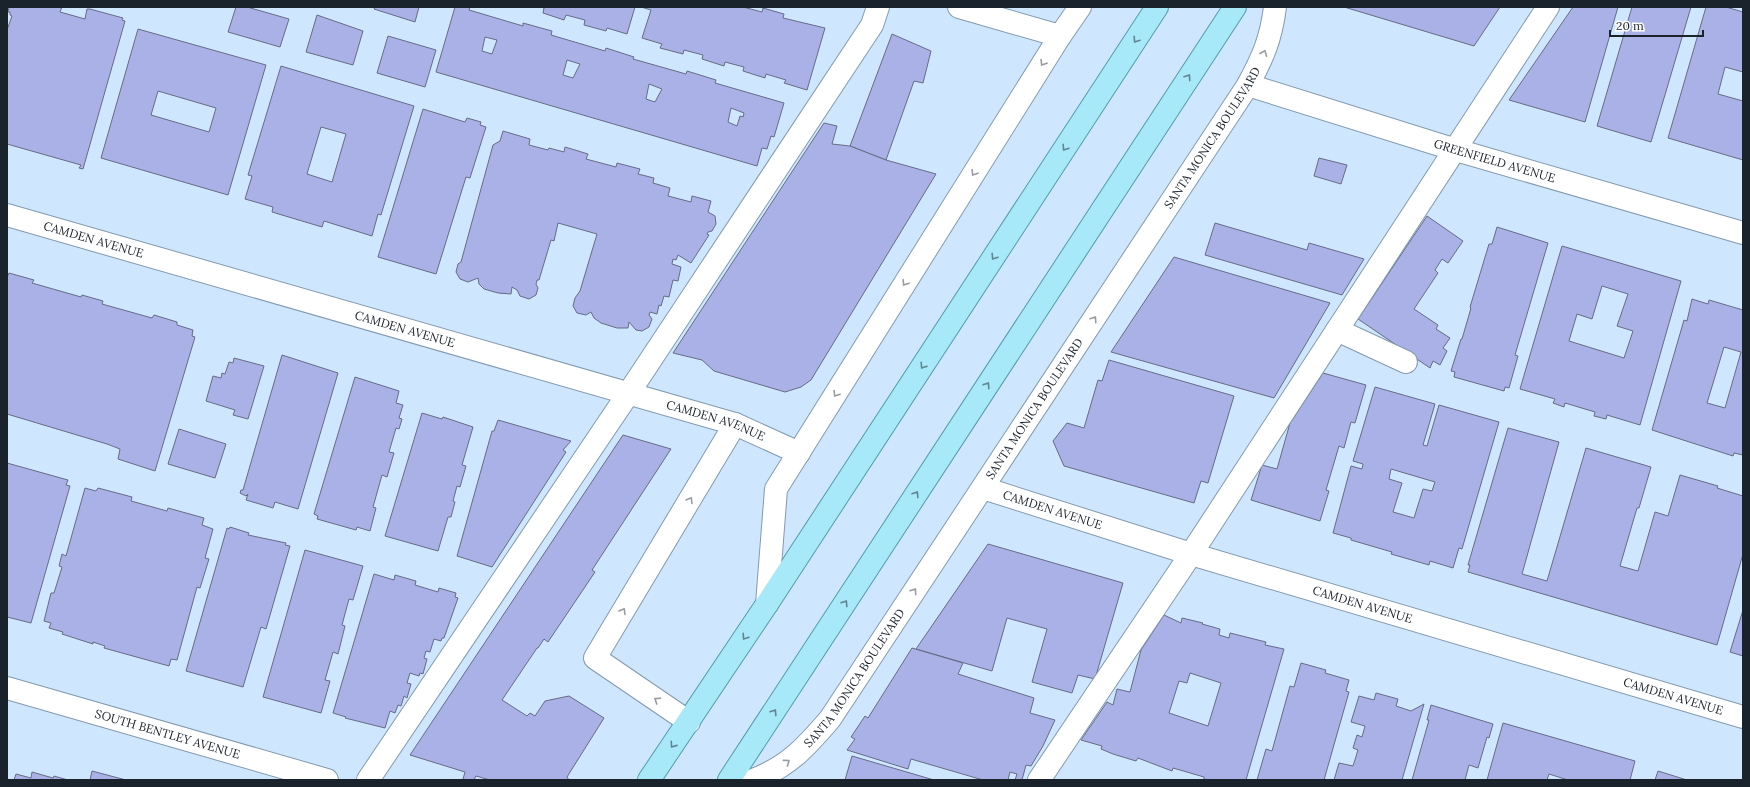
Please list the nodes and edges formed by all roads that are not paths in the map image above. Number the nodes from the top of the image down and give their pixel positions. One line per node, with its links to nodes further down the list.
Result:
1 (878, 7): 15 (street)
2 (959, 7): 8 (street)
3 (1080, 7): 8 (street)
4 (1157, 7): 20 (main road, one-way to 20)
5 (1235, 7): 27 (main road, one-way to 5)
6 (1275, 7): 9 (street, SANTA MONICA BOULEVARD, one-way to 6)
7 (1548, 7): 10 (street)
8 (1060, 36): 17 (street, one-way to 17)
9 (1248, 85): 10 (street, GREENFIELD AVENUE); 18 (street, SANTA MONICA BOULEVARD, one-way to 9)
10 (1456, 150): 12 (street, GREENFIELD AVENUE); 13 (street)
11 (7, 216): 15 (street, CAMDEN AVENUE)
12 (1743, 233)
13 (1337, 330): 14 (street); 19 (street)
14 (1406, 362)
15 (628, 394): 16 (street, CAMDEN AVENUE); 25 (street)
16 (735, 424): 17 (street, CAMDEN AVENUE); 23 (street, one-way to 16)
17 (799, 453): 20 (street)
18 (983, 488): 19 (street, CAMDEN AVENUE); 28 (street, SANTA MONICA BOULEVARD, one-way to 18)
19 (1191, 554): 22 (street, CAMDEN AVENUE); 29 (street)
20 (767, 604): 23 (main road, one-way to 23)
21 (7, 688): 24 (street, SOUTH BENTLEY AVENUE)
22 (1743, 717)
23 (689, 722): 26 (main road, one-way to 26)
24 (327, 780)
25 (368, 780)
26 (649, 780)
27 (729, 780)
28 (753, 780)
29 (1039, 780)

